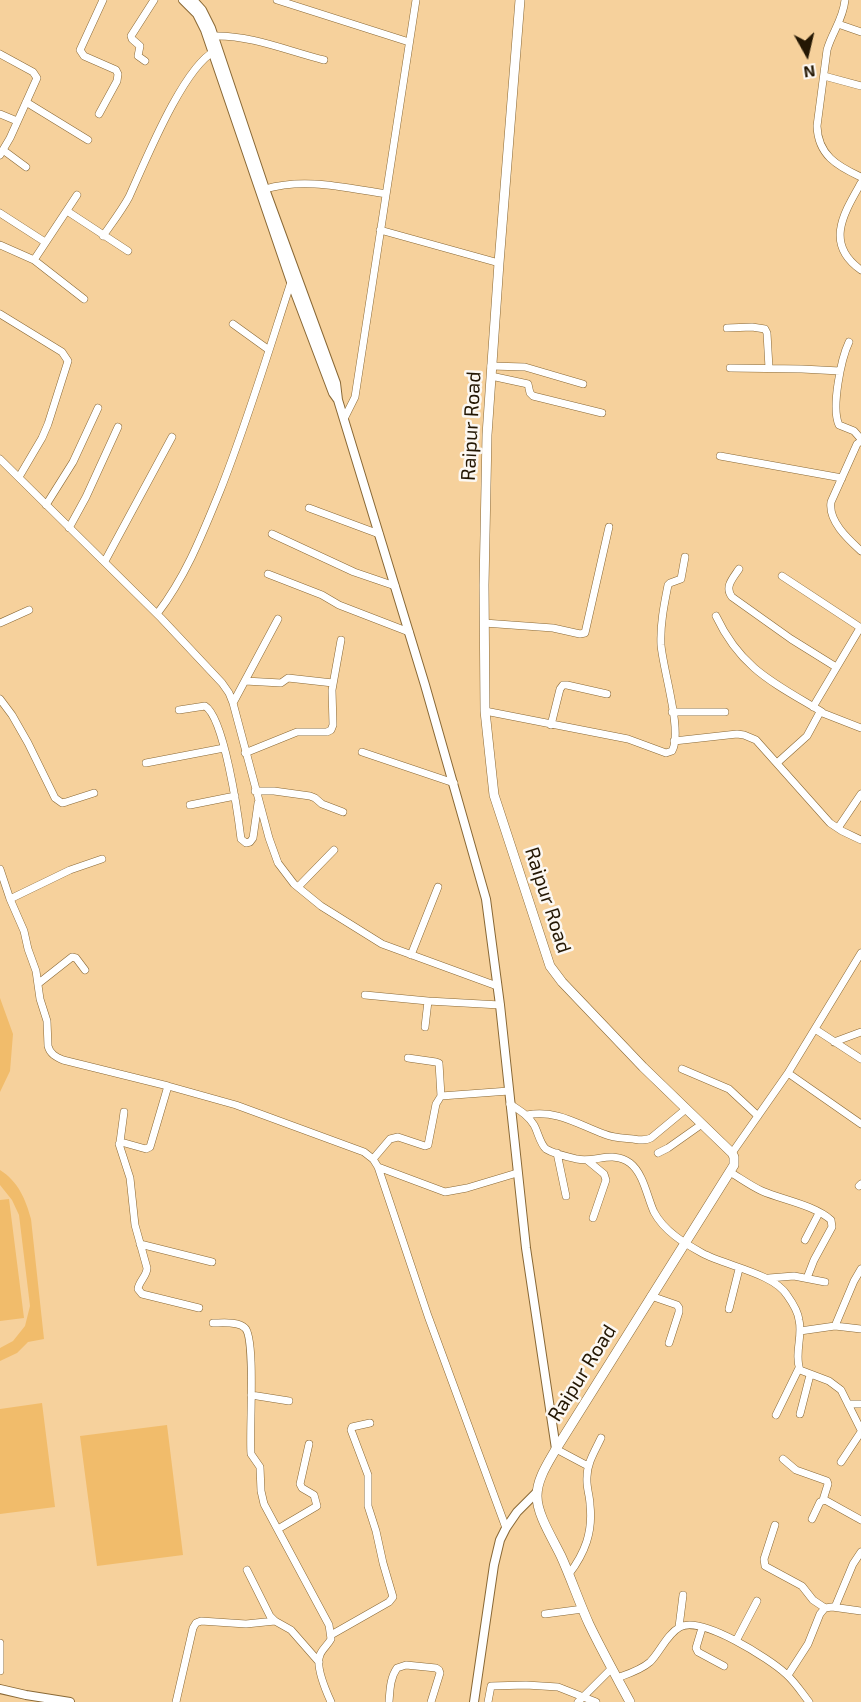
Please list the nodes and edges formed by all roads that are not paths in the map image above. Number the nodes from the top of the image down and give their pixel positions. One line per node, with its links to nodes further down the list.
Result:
1 (103, 0): 21 (street)
2 (154, 0): 16 (street)
3 (183, 0): 13 (street)
4 (193, 0): 11 (street)
5 (277, 0): 12 (street)
6 (416, 0): 12 (street)
7 (520, 0): 39 (main road, Raipur Road)
8 (845, 0): 9 (street)
9 (838, 24): 10 (street); 17 (street)
10 (861, 32)
11 (214, 36): 13 (street); 15 (street)
12 (410, 42): 29 (street)
13 (215, 51): 28 (street); 34 (street); 41 (street)
14 (0, 54): 19 (street)
15 (324, 60)
16 (145, 61)
17 (824, 76): 18 (street); 26 (street)
18 (861, 86)
19 (26, 102): 22 (street); 23 (street)
20 (0, 114): 22 (street)
21 (99, 114)
22 (17, 121): 24 (street)
23 (88, 140)
24 (2, 153): 25 (street)
25 (26, 167)
26 (861, 177)
27 (861, 183): 40 (street)
28 (265, 189): 29 (street); 53 (street)
29 (386, 194): 33 (street)
30 (77, 195): 31 (street)
31 (67, 211): 34 (street); 35 (street)
32 (0, 213): 35 (street)
33 (380, 230): 39 (street); 56 (street)
34 (104, 236): 37 (street)
35 (45, 242): 38 (street)
36 (0, 245): 38 (street)
37 (128, 251)
38 (34, 260): 42 (street)
39 (499, 263): 50 (main road, Raipur Road)
40 (861, 270)
41 (291, 282): 47 (street); 53 (street)
42 (84, 299)
43 (0, 314): 62 (street)
44 (233, 324): 47 (street)
45 (727, 328): 49 (street)
46 (849, 342): 51 (street)
47 (269, 350): 78 (street)
48 (730, 368): 49 (street)
49 (770, 368): 51 (street)
50 (491, 371): 52 (street); 55 (street); 82 (main road, Raipur Road)
51 (840, 371): 59 (street)
52 (583, 384)
53 (338, 400): 56 (street)
54 (98, 408): 64 (street)
55 (602, 413)
56 (344, 419): 69 (street)
57 (118, 427): 67 (street)
58 (172, 437): 72 (street)
59 (861, 440): 63 (street)
60 (720, 456): 63 (street)
61 (0, 459): 62 (street)
62 (19, 477): 64 (street)
63 (842, 478): 70 (street)
64 (46, 505): 67 (street)
65 (309, 508): 69 (street)
66 (609, 527): 82 (street)
67 (69, 528): 72 (street)
68 (272, 534): 76 (street)
69 (379, 534): 76 (street)
70 (861, 551)
71 (685, 557): 95 (street)
72 (105, 561): 78 (street)
73 (739, 569): 86 (street)
74 (268, 574): 84 (street)
75 (782, 576): 83 (street)
76 (395, 585): 84 (street)
77 (29, 610): 81 (street)
78 (157, 614): 91 (street)
79 (716, 616): 92 (street)
80 (278, 619): 87 (street)
81 (0, 623)
82 (484, 623): 94 (main road, Raipur Road)
83 (860, 628): 86 (street)
84 (409, 632): 106 (street)
85 (341, 640): 88 (street)
86 (836, 667): 92 (street)
87 (245, 681): 88 (street); 91 (street)
88 (333, 683): 103 (street)
89 (607, 694): 98 (street)
90 (0, 699): 108 (street)
91 (233, 703): 103 (street)
92 (813, 707): 97 (street)
93 (179, 710): 101 (street)
94 (485, 711): 98 (street); 142 (main road, Raipur Road)
95 (672, 712): 96 (street); 100 (street)
96 (725, 712)
97 (822, 712): 99 (street); 105 (street)
98 (551, 724): 100 (street)
99 (861, 728)
100 (675, 741): 105 (street)
101 (224, 748): 104 (street); 110 (street)
102 (362, 752): 106 (street)
103 (245, 753): 107 (street)
104 (146, 763)
105 (777, 763): 114 (street)
106 (454, 783): 126 (street)
107 (255, 791): 111 (street); 113 (street)
108 (94, 793)
109 (861, 794): 114 (street)
110 (235, 796): 111 (street); 112 (street)
111 (258, 800): 119 (street)
112 (190, 805)
113 (343, 812)
114 (838, 828): 115 (street)
115 (861, 840)
116 (334, 850): 119 (street)
117 (102, 859): 121 (street)
118 (0, 869): 121 (street)
119 (298, 887): 123 (street)
120 (438, 887): 123 (street)
121 (10, 899): 125 (street)
122 (861, 953): 131 (street)
123 (411, 955): 126 (street)
124 (85, 970): 125 (street)
125 (39, 983): 138 (street)
126 (497, 986): 129 (street)
127 (365, 995): 128 (street)
128 (428, 1002): 129 (street); 130 (street)
129 (500, 1005): 139 (street)
130 (425, 1027)
131 (815, 1029): 133 (street); 137 (street)
132 (861, 1032): 133 (street)
133 (834, 1042): 135 (street)
134 (408, 1058): 140 (street)
135 (861, 1059)
136 (682, 1069): 145 (street)
137 (788, 1073): 145 (street); 147 (street)
138 (168, 1086): 148 (street); 152 (street)
139 (509, 1091): 140 (street); 141 (street)
140 (441, 1096): 152 (street)
141 (510, 1104): 144 (street); 156 (street)
142 (686, 1108): 144 (street); 146 (main road, Raipur Road)
143 (124, 1112): 148 (street)
144 (527, 1115): 149 (street)
145 (758, 1116): 151 (street)
146 (702, 1124): 150 (street); 151 (main road, Raipur Road)
147 (861, 1124)
148 (120, 1142): 162 (street)
149 (557, 1153): 153 (street); 157 (street)
150 (658, 1153)
151 (732, 1153): 155 (main road, Raipur Road)
152 (373, 1159): 154 (street)
153 (587, 1160): 159 (street); 161 (street)
154 (378, 1167): 156 (street); 198 (street)
155 (730, 1172): 158 (street); 161 (main road, Raipur Road)
156 (517, 1173): 189 (street)
157 (566, 1196)
158 (819, 1213): 160 (street); 167 (street)
159 (593, 1218)
160 (805, 1240)
161 (685, 1242): 164 (street); 169 (main road, Raipur Road)
162 (140, 1244): 163 (street); 170 (street)
163 (212, 1262)
164 (740, 1269): 166 (street); 171 (street)
165 (861, 1269): 173 (street)
166 (766, 1278): 167 (street); 175 (street)
167 (807, 1278): 168 (street)
168 (825, 1282)
169 (651, 1296): 176 (street); 189 (main road, Raipur Road)
170 (199, 1308)
171 (729, 1309)
172 (213, 1323): 179 (street)
173 (835, 1326): 174 (street); 175 (street)
174 (861, 1329)
175 (800, 1331): 177 (street)
176 (669, 1343)
177 (799, 1368): 178 (street); 184 (street)
178 (810, 1375): 181 (street); 183 (street)
179 (251, 1395): 180 (street); 199 (street)
180 (289, 1401)
181 (848, 1404): 182 (street); 186 (street)
182 (861, 1404)
183 (800, 1414)
184 (776, 1415)
185 (370, 1423): 213 (street)
186 (861, 1431): 191 (street)
187 (601, 1438): 192 (street)
188 (309, 1444): 199 (street)
189 (556, 1449): 192 (street); 193 (main road, Raipur Road)
190 (783, 1459): 194 (street)
191 (842, 1462)
192 (588, 1466): 202 (street)
193 (537, 1492): 198 (street); 202 (main road)
194 (823, 1500): 195 (street); 196 (street)
195 (812, 1519)
196 (861, 1520)
197 (775, 1525): 206 (street)
198 (506, 1528): 229 (street)
199 (278, 1529): 213 (street)
200 (861, 1552): 205 (street)
201 (247, 1570): 210 (street)
202 (569, 1574): 207 (main road)
203 (683, 1595): 211 (street)
204 (757, 1601): 214 (street)
205 (835, 1607): 206 (street); 208 (street)
206 (825, 1608): 220 (street)
207 (583, 1609): 209 (street); 218 (main road)
208 (861, 1611)
209 (545, 1614)
210 (275, 1621): 216 (street); 225 (street)
211 (679, 1627): 212 (street); 221 (street)
212 (702, 1628): 214 (street); 217 (street)
213 (331, 1635): 216 (street)
214 (736, 1641): 220 (street)
215 (0, 1643): 219 (street)
216 (318, 1662): 226 (street)
217 (724, 1666)
218 (612, 1668): 221 (main road); 223 (street)
219 (0, 1671)
220 (788, 1675): 233 (street)
221 (617, 1678): 232 (main road)
222 (0, 1689): 224 (street)
223 (581, 1700): 230 (street); 231 (street)
224 (70, 1702)
225 (176, 1702)
226 (331, 1702)
227 (389, 1702): 228 (street)
228 (431, 1702)
229 (474, 1702)
230 (488, 1702)
231 (596, 1702)
232 (630, 1702)
233 (809, 1702)

